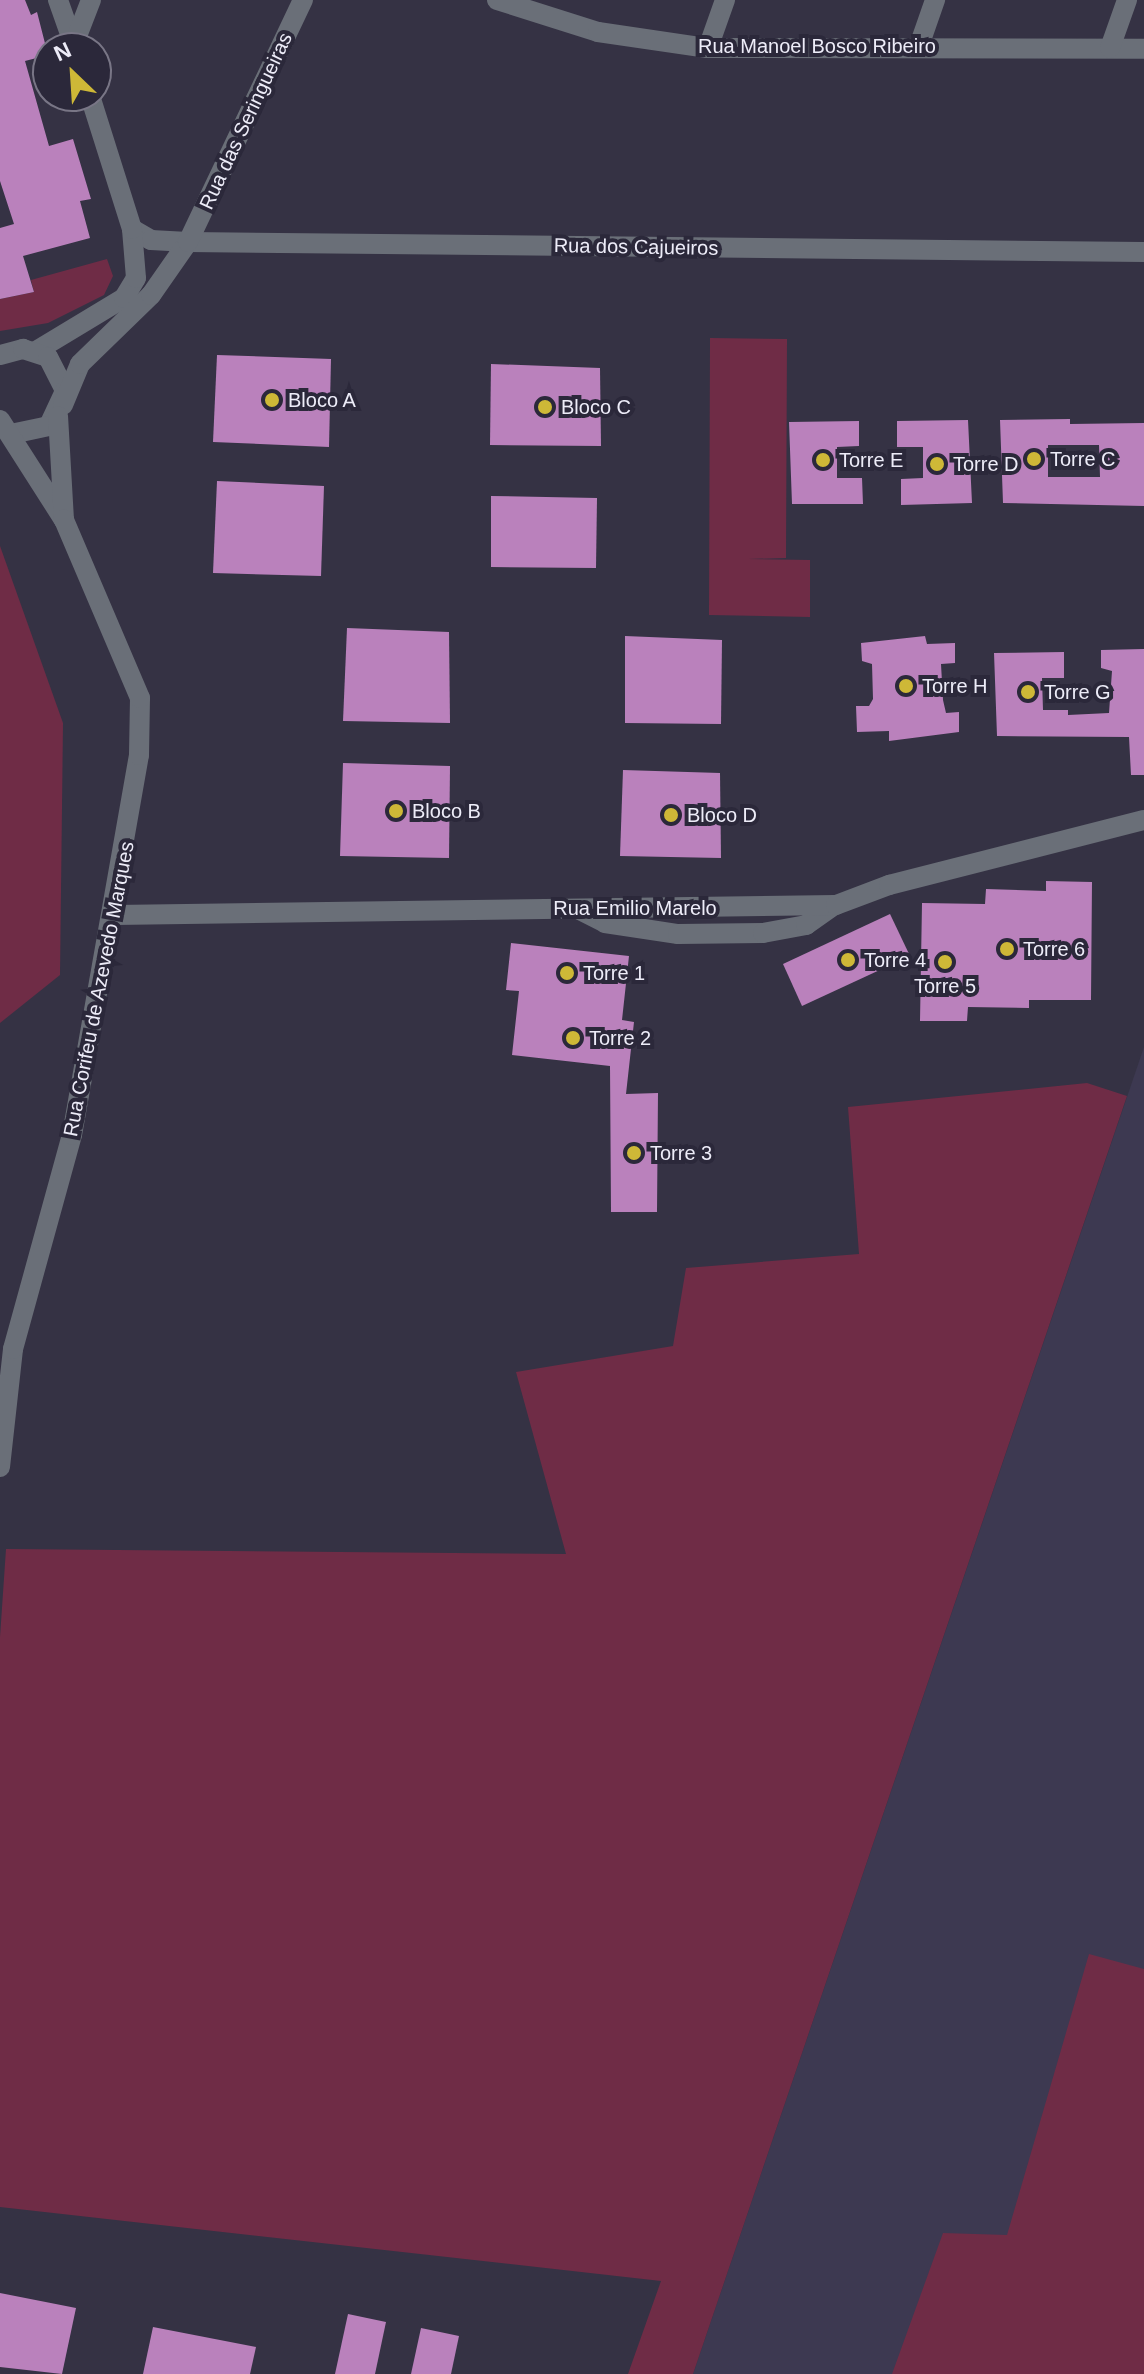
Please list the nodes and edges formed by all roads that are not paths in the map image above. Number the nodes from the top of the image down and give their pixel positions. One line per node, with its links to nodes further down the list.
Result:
1 (58, 0): 8 (street)
2 (91, 0): 9 (street)
3 (303, 0): 16 (street, Rua das Seringueiras)
4 (725, 0): 11 (street)
5 (935, 0): 10 (street)
6 (1127, 0): 12 (street)
7 (510, 3): 11 (street, Rua Manoel Bosco Ribeiro)
8 (70, 32)
9 (80, 32)
10 (919, 46): 11 (street, Rua Manoel Bosco Ribeiro); 12 (street, Rua Manoel Bosco Ribeiro)
11 (708, 48)
12 (1110, 48): 13 (street, Rua Manoel Bosco Ribeiro)
13 (1144, 49)
14 (95, 112): 15 (street)
15 (132, 229): 16 (street, Rua dos Cajueiros); 18 (street)
16 (188, 242): 17 (street, Rua dos Cajueiros); 20 (street, Rua das Seringueiras)
17 (1144, 252)
18 (36, 351): 19 (street); 20 (street)
19 (0, 355)
20 (61, 411): 21 (street); 22 (street)
21 (6, 427): 22 (street)
22 (64, 520): 28 (street, Rua Corifeu de Azevedo Marques)
23 (1144, 820): 24 (street, Rua Emilio Marelo)
24 (836, 905): 27 (street, Rua Emilio Marelo); 29 (street)
25 (574, 907): 26 (street, Rua Emilio Marelo); 28 (street, Rua Emilio Marelo); 30 (street)
26 (680, 908): 27 (street, Rua Emilio Marelo); 30 (street)
27 (763, 909): 29 (street)
28 (115, 915): 31 (street, Rua Corifeu de Azevedo Marques)
29 (763, 933): 30 (street)
30 (678, 934)
31 (0, 1467)

